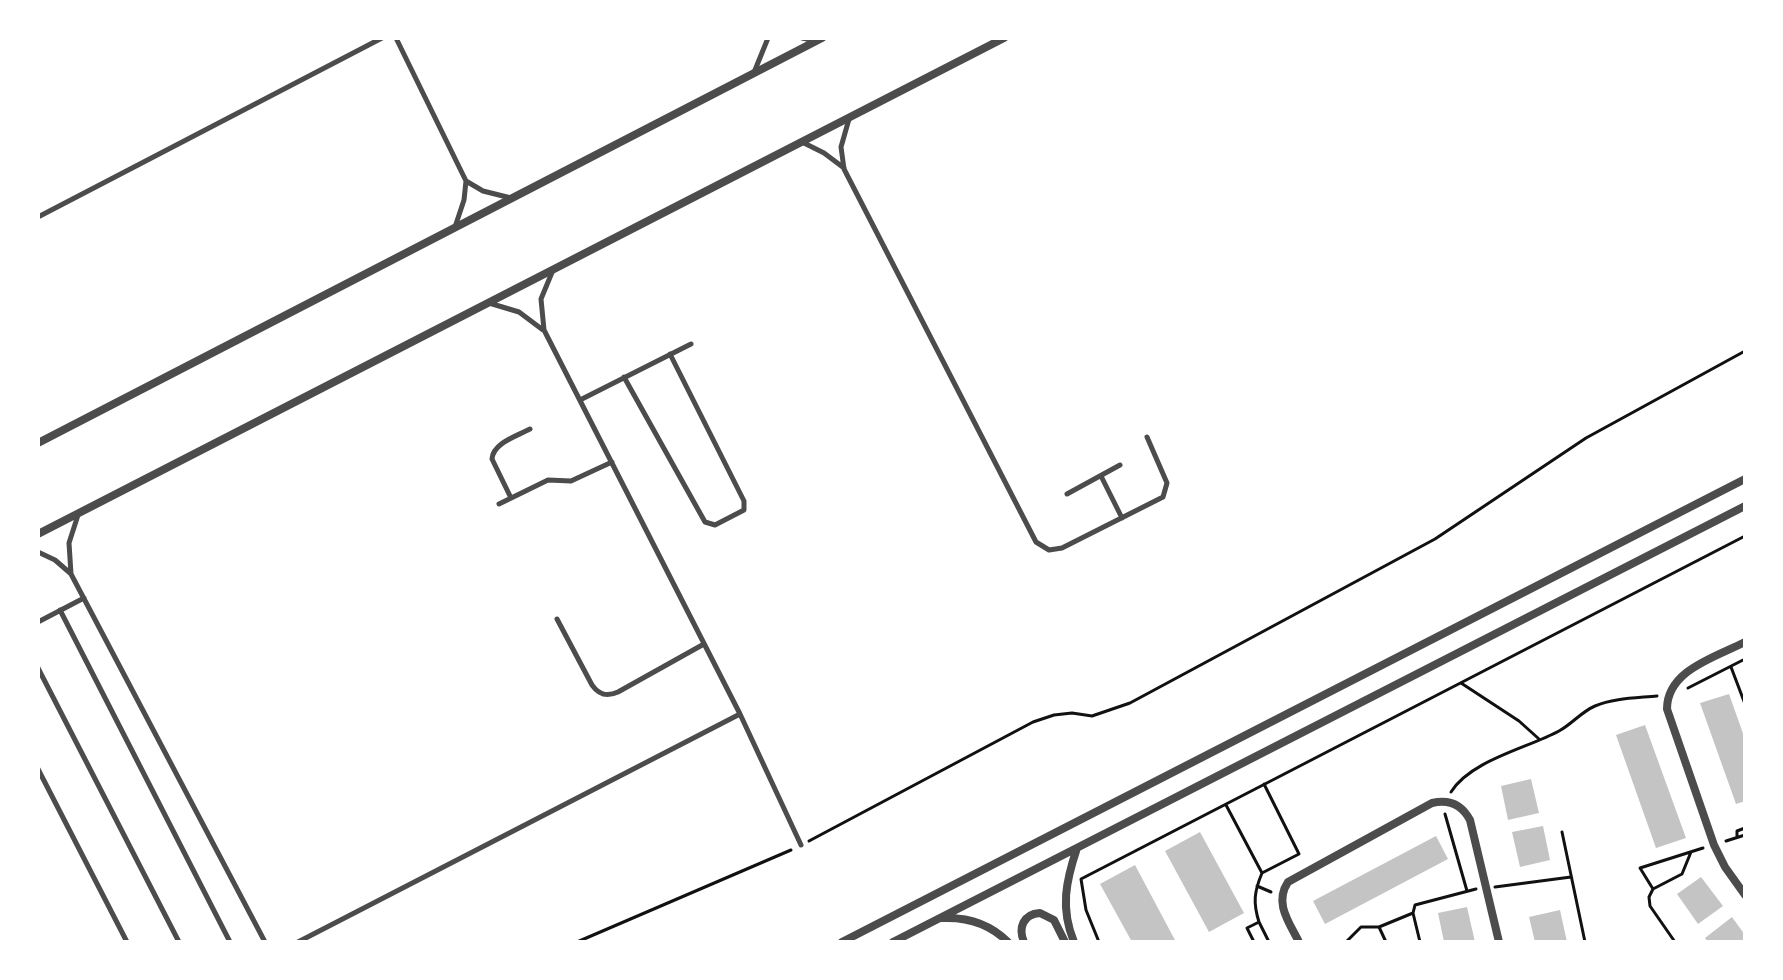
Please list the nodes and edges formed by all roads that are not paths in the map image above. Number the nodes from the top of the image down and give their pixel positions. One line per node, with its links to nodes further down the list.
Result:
1 (382, 38): 13 (lane)
2 (396, 38): 11 (lane)
3 (768, 38): 7 (lane)
4 (802, 38): 6 (lane)
5 (1004, 38): 8 (street)
6 (820, 39): 7 (street)
7 (753, 74): 12 (street)
8 (851, 116): 9 (street); 10 (lane)
9 (801, 142): 10 (lane); 15 (street)
10 (844, 169): 34 (lane)
11 (466, 181): 12 (lane); 14 (lane)
12 (512, 198): 14 (street)
13 (38, 217)
14 (455, 228): 24 (street)
15 (553, 270): 16 (street); 17 (lane)
16 (489, 303): 17 (lane); 33 (street)
17 (544, 330): 21 (lane)
18 (691, 344): 19 (lane)
19 (670, 354): 20 (lane); 20 (lane)
20 (624, 377): 21 (lane)
21 (580, 400): 25 (lane)
22 (530, 429): 30 (lane)
23 (1147, 437): 34 (lane)
24 (39, 442)
25 (612, 462): 30 (lane); 43 (lane)
26 (1120, 465): 27 (lane)
27 (1101, 476): 29 (lane); 34 (lane)
28 (1745, 479): 56 (street)
29 (1067, 494)
30 (511, 498): 31 (lane)
31 (499, 504)
32 (1745, 506): 48 (street)
33 (79, 514): 35 (street); 37 (lane)
34 (1122, 518)
35 (38, 534)
36 (38, 552): 37 (lane)
37 (71, 574): 38 (lane)
38 (84, 598): 39 (lane); 54 (lane)
39 (60, 610): 41 (lane); 53 (lane)
40 (557, 619): 43 (lane)
41 (38, 622)
42 (1745, 642): 49 (street)
43 (704, 644): 45 (lane)
44 (38, 668): 52 (lane)
45 (740, 714): 47 (lane); 55 (lane)
46 (38, 769): 51 (lane)
47 (801, 845)
48 (1077, 848): 50 (street); 61 (street)
49 (1745, 895)
50 (938, 918): 57 (street); 58 (street)
51 (127, 942)
52 (179, 942)
53 (230, 942)
54 (265, 942)
55 (298, 942)
56 (842, 942)
57 (893, 942)
58 (1008, 942)
59 (1024, 942): 60 (street)
60 (1065, 942)
61 (1074, 942)
62 (1299, 942): 63 (street)
63 (1499, 942)

